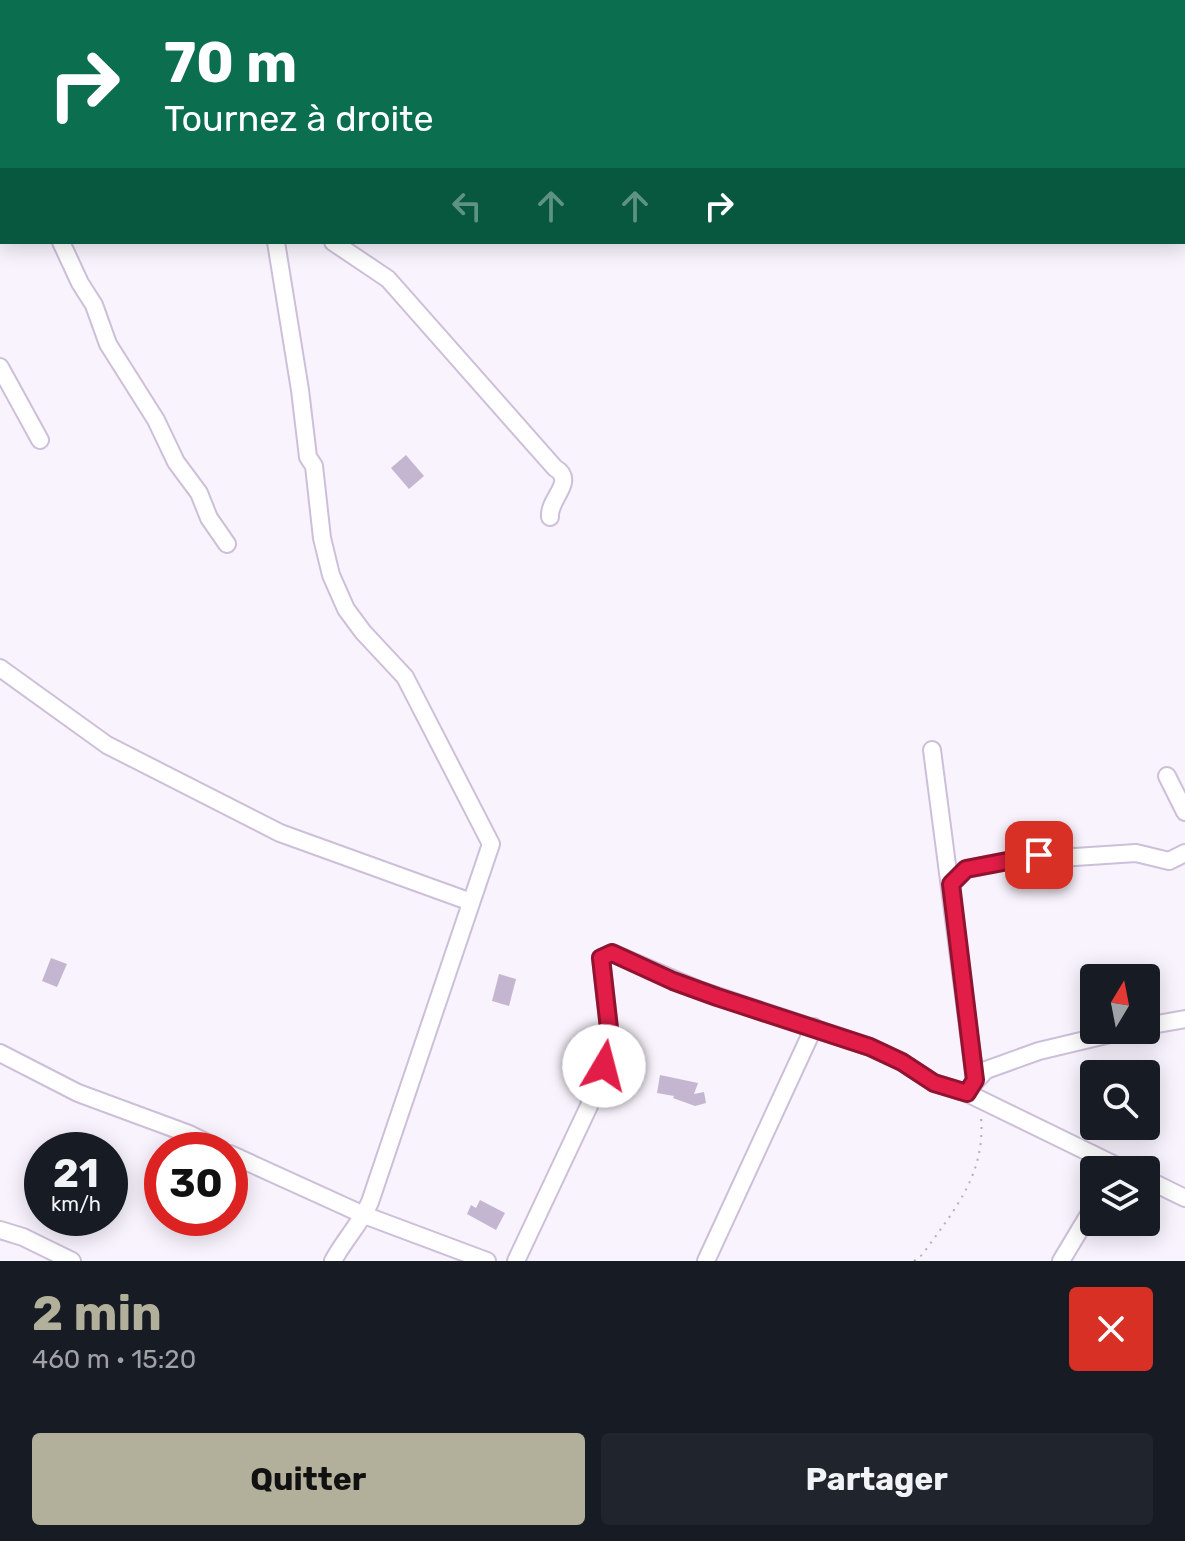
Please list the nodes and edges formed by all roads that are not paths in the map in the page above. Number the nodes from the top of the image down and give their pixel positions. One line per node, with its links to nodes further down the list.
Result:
1 (62, 244): 7 (street)
2 (276, 244): 14 (street)
3 (336, 244): 6 (street)
4 (0, 367): 5 (street)
5 (40, 440)
6 (550, 517)
7 (227, 544)
8 (0, 668): 14 (street)
9 (932, 750): 13 (street)
10 (1167, 776): 11 (street)
11 (1185, 812)
12 (1185, 853): 13 (street)
13 (951, 884): 20 (street)
14 (471, 902): 26 (street)
15 (1185, 1019): 16 (street)
16 (1160, 1023)
17 (814, 1027): 20 (street); 32 (street); 33 (street)
18 (1080, 1041): 20 (street)
19 (0, 1053): 21 (street)
20 (974, 1091): 22 (street)
21 (184, 1132)
22 (1096, 1156)
23 (248, 1162): 26 (street)
24 (1160, 1186): 25 (street)
25 (1185, 1198)
26 (364, 1215): 30 (street); 31 (street)
27 (1080, 1229): 34 (street)
28 (0, 1230): 29 (street)
29 (72, 1261)
30 (333, 1261)
31 (487, 1261)
32 (516, 1261)
33 (706, 1261)
34 (1061, 1261)

